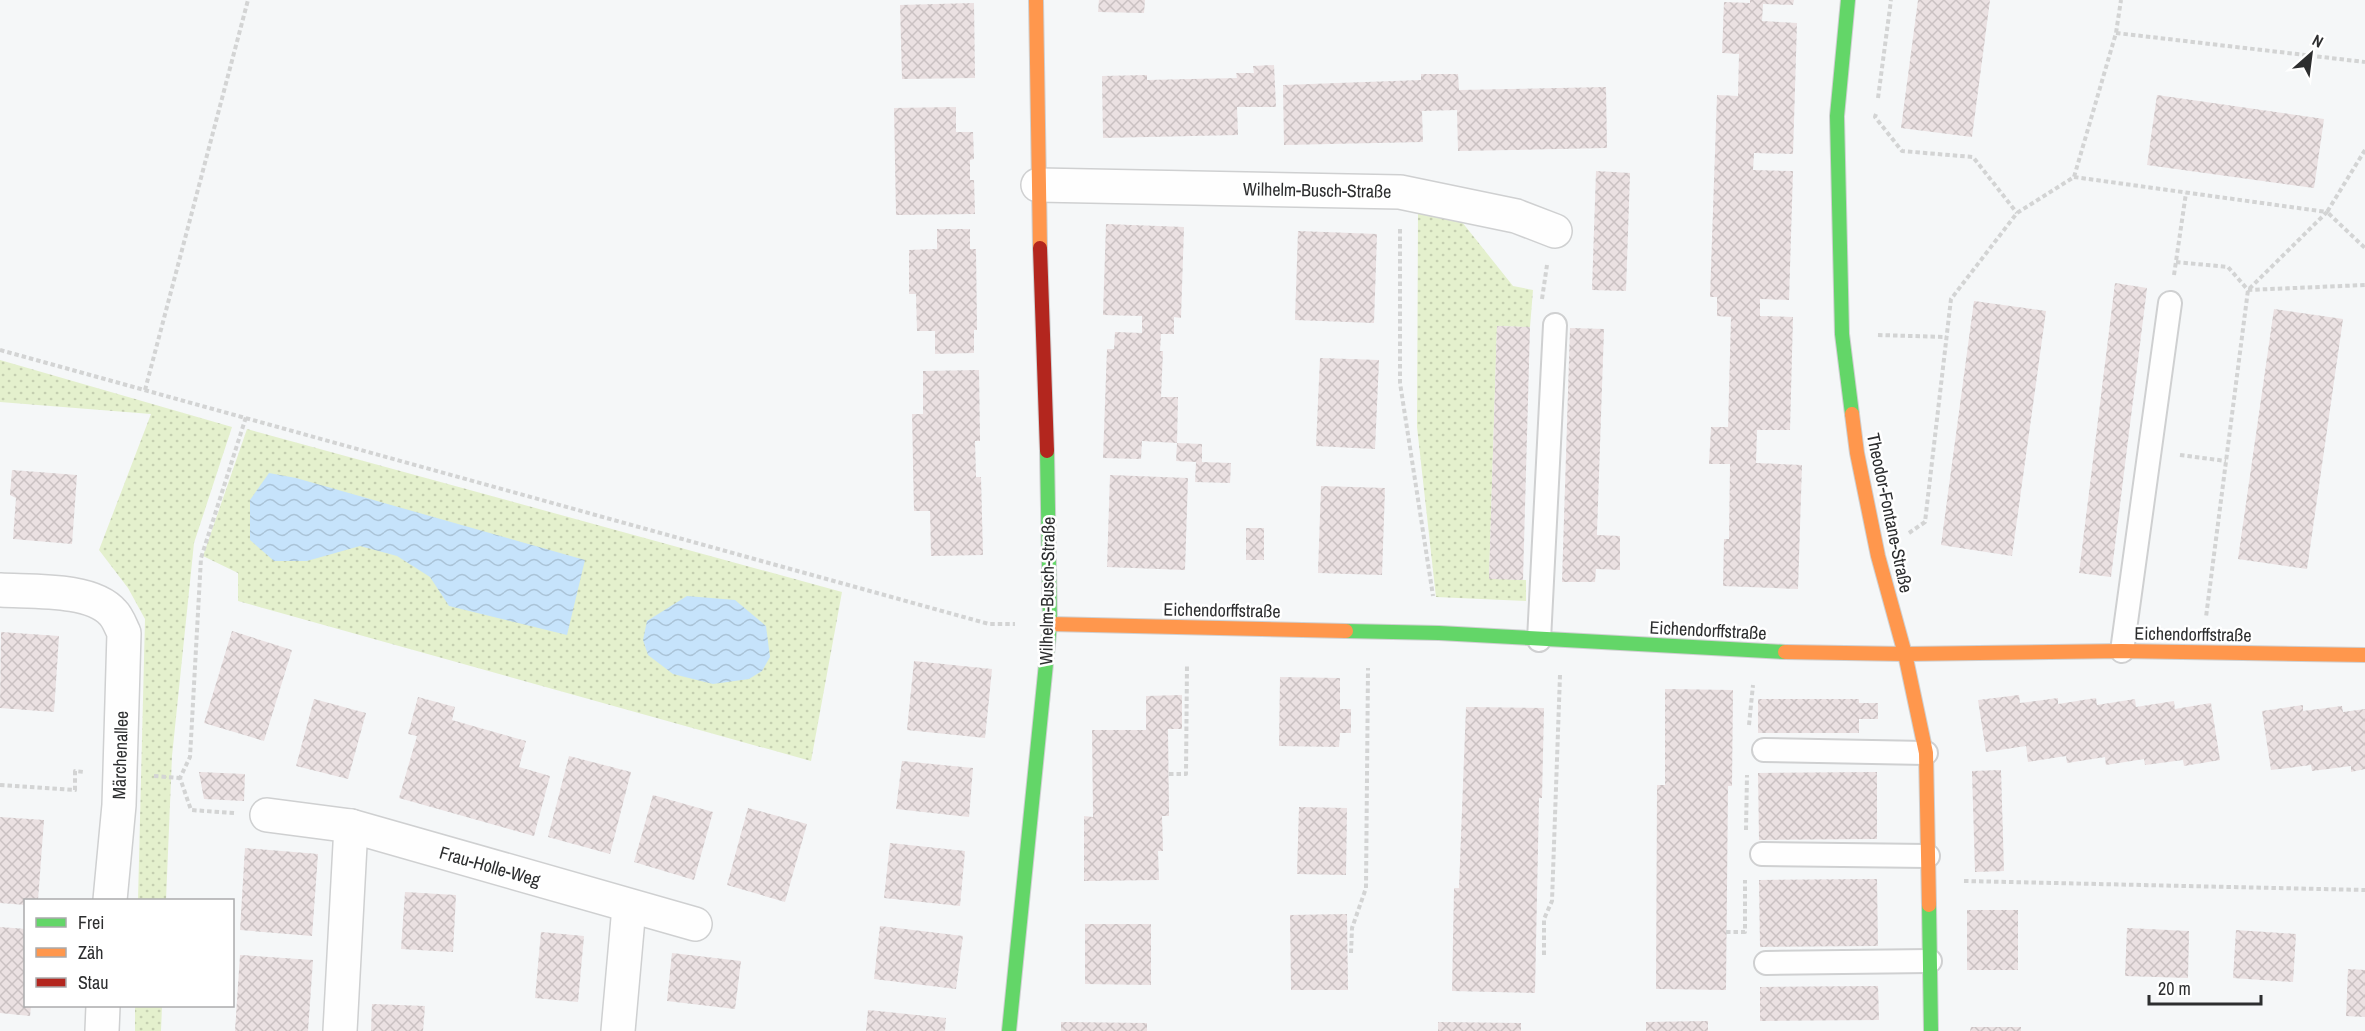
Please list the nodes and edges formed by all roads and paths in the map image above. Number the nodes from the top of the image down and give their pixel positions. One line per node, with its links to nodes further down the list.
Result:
1 (248, 0): 25 (path)
2 (1036, 0): 10 (street, Wilhelm-Busch-Straße)
3 (1848, 0): 22 (street, Theodor-Fontane-Straße)
4 (1891, 0): 14 (path)
5 (2121, 0): 6 (path)
6 (2116, 33): 7 (path); 9 (path)
7 (2365, 62)
8 (2365, 150): 13 (path)
9 (2074, 177): 12 (path); 14 (path)
10 (1038, 185): 11 (street, Wilhelm-Busch-Straße); 31 (street, Wilhelm-Busch-Straße)
11 (1400, 192): 15 (street, Wilhelm-Busch-Straße); 34 (path)
12 (2186, 193): 13 (path); 17 (path)
13 (2326, 212): 16 (path); 19 (path)
14 (2017, 213): 23 (path)
15 (1555, 231)
16 (2365, 248)
17 (2176, 262): 19 (path); 20 (path)
18 (2365, 285): 19 (path)
19 (2248, 290): 28 (path)
20 (2170, 303): 27 (lane)
21 (1555, 325): 35 (lane)
22 (1842, 334): 23 (path); 29 (street, Theodor-Fontane-Straße)
23 (1946, 337): 29 (path)
24 (0, 350): 25 (path)
25 (145, 390): 26 (path)
26 (246, 417): 31 (path); 48 (path)
27 (2150, 451): 28 (path); 37 (lane)
28 (2226, 461): 38 (path)
29 (1878, 556): 39 (street, Theodor-Fontane-Straße)
30 (0, 590): 45 (street, Märchenallee)
31 (1050, 624): 32 (street, Eichendorffstraße); 69 (street, Wilhelm-Busch-Straße)
32 (1187, 627): 33 (street, Eichendorffstraße); 46 (path)
33 (1368, 631): 34 (street, Eichendorffstraße); 61 (path)
34 (1439, 633): 35 (street, Eichendorffstraße)
35 (1550, 639): 36 (street, Eichendorffstraße); 62 (path)
36 (1756, 651): 39 (street, Eichendorffstraße); 41 (path)
37 (2122, 651): 38 (street, Eichendorffstraße); 39 (street, Eichendorffstraße)
38 (2202, 652): 40 (street, Eichendorffstraße)
39 (1905, 654): 43 (street, Theodor-Fontane-Straße)
40 (2365, 655)
41 (1749, 728)
42 (1764, 750): 43 (lane)
43 (1926, 753): 53 (street, Theodor-Fontane-Straße)
44 (1747, 773): 51 (path)
45 (119, 774): 47 (path); 57 (street, Märchenallee)
46 (1169, 774)
47 (0, 785)
48 (191, 810)
49 (267, 815): 50 (street, Frau-Holle-Weg)
50 (351, 826): 58 (street, Frau-Holle-Weg); 67 (street)
51 (1746, 831)
52 (1762, 854): 53 (lane)
53 (1928, 856): 55 (street, Theodor-Fontane-Straße)
54 (1746, 876): 60 (path)
55 (1928, 880): 56 (path); 63 (street, Theodor-Fontane-Straße)
56 (2365, 890)
57 (110, 899)
58 (629, 907): 59 (street, Frau-Holle-Weg); 68 (street)
59 (695, 924)
60 (1726, 932)
61 (1351, 953)
62 (1544, 955)
63 (1930, 961): 64 (lane); 70 (street, Theodor-Fontane-Straße)
64 (1766, 963)
65 (103, 1007): 66 (street)
66 (102, 1031)
67 (340, 1031)
68 (618, 1031)
69 (1009, 1031)
70 (1931, 1031)

